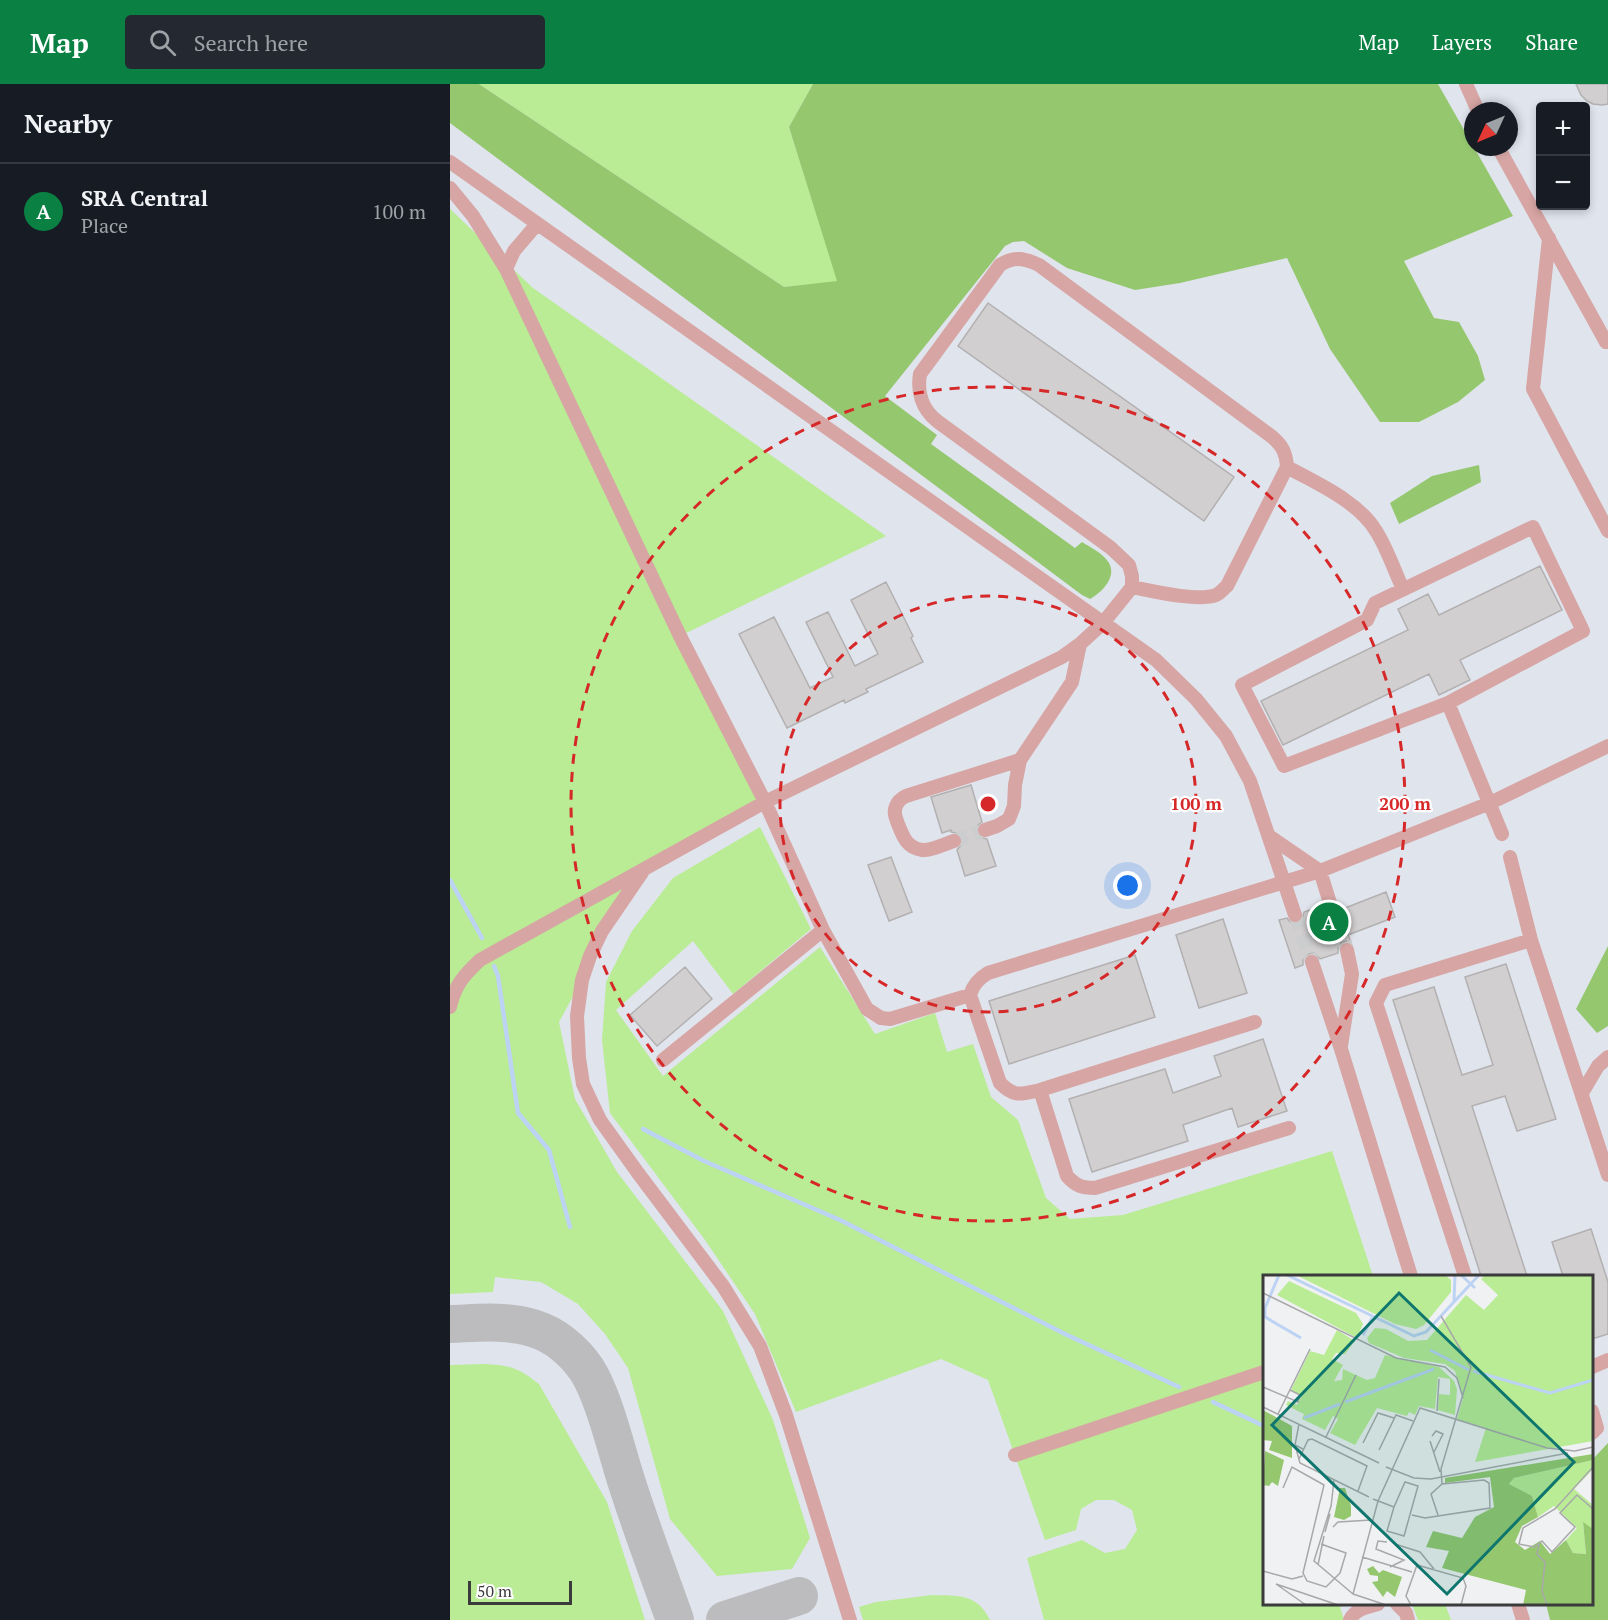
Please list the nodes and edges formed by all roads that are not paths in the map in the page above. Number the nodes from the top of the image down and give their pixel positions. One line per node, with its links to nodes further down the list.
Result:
1 (1466, 84): 2 (lane)
2 (1474, 102)
3 (1503, 156): 7 (lane)
4 (450, 162): 6 (lane)
5 (450, 188): 8 (lane)
6 (537, 224): 8 (lane); 14 (lane)
7 (1549, 238): 9 (lane); 11 (lane)
8 (506, 269): 19 (lane)
9 (1608, 343)
10 (1287, 466): 12 (lane); 12 (lane); 13 (lane)
11 (1608, 531)
12 (1132, 587): 14 (lane)
13 (1403, 589): 16 (lane); 16 (lane)
14 (1103, 623): 15 (lane); 23 (lane)
15 (1080, 644): 18 (lane); 19 (lane)
16 (1448, 703): 20 (lane)
17 (1606, 750): 20 (lane)
18 (1020, 760): 21 (lane); 24 (lane)
19 (765, 802): 26 (lane); 31 (lane)
20 (1490, 803): 22 (lane); 27 (lane)
21 (985, 830)
22 (1502, 834)
23 (1269, 836): 27 (lane); 28 (lane)
24 (954, 841)
25 (1510, 858): 32 (lane)
26 (644, 869): 36 (lane); 56 (lane)
27 (1320, 870): 28 (lane); 29 (lane)
28 (1284, 881): 30 (lane); 35 (lane)
29 (1330, 903)
30 (1295, 915)
31 (823, 930): 35 (lane); 40 (lane)
32 (1531, 940): 42 (lane); 46 (lane)
33 (1347, 950): 38 (lane)
34 (1312, 962): 38 (lane)
35 (970, 995): 41 (lane)
36 (450, 1007)
37 (1255, 1022): 41 (lane)
38 (1341, 1048): 45 (lane)
39 (1608, 1058): 42 (lane)
40 (663, 1060)
41 (1040, 1090): 43 (lane)
42 (1582, 1093): 44 (lane)
43 (1288, 1128)
44 (1608, 1175)
45 (1411, 1275)
46 (1465, 1275)
47 (1608, 1360): 48 (lane)
48 (1593, 1367)
49 (1263, 1372): 52 (lane)
50 (1608, 1416): 51 (lane)
51 (1594, 1430)
52 (1015, 1455)
53 (1375, 1605): 57 (lane)
54 (1398, 1605): 58 (lane)
55 (1518, 1605): 59 (lane)
56 (850, 1620)
57 (1350, 1620)
58 (1408, 1620)
59 (1523, 1620)

